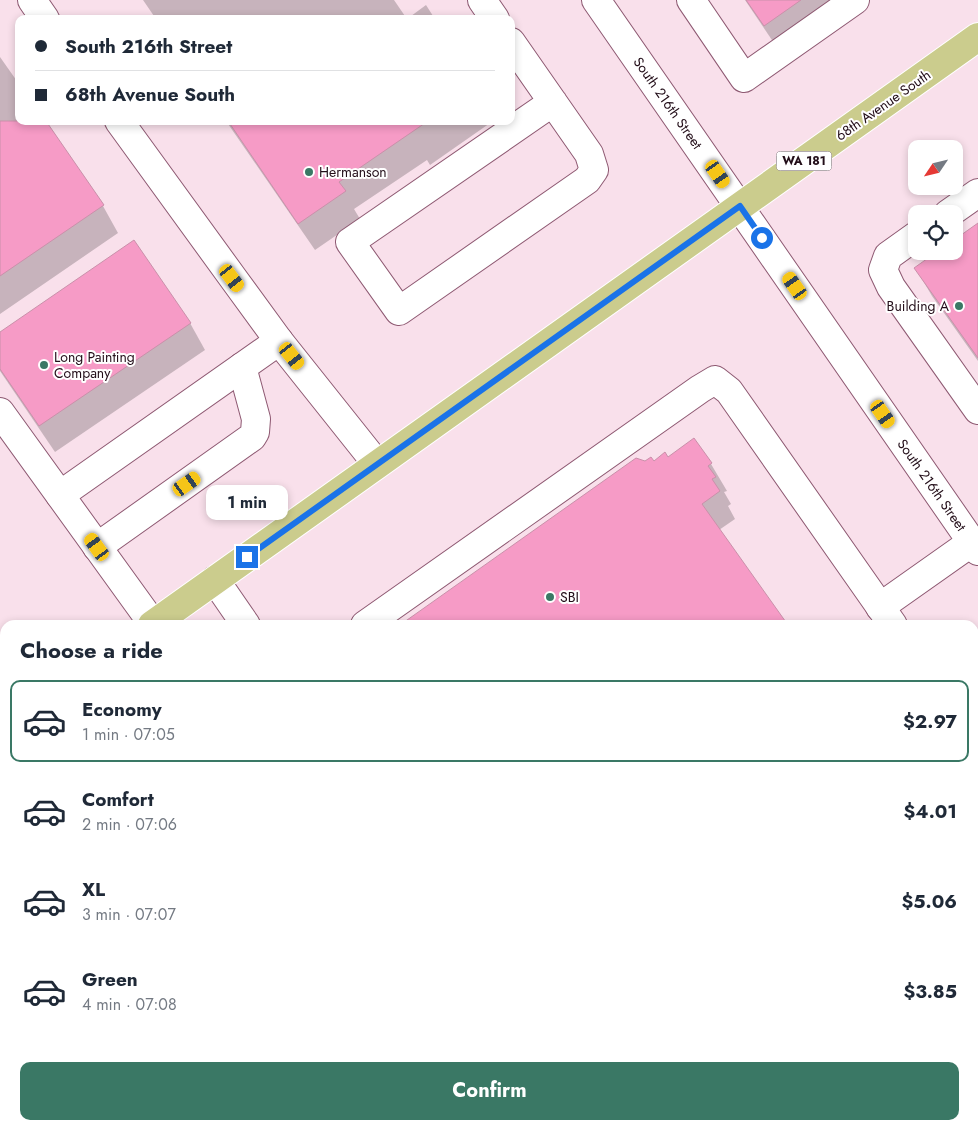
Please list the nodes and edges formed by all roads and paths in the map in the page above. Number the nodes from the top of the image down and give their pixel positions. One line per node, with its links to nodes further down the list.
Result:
1 (32, 0): 6 (street)
2 (482, 0): 7 (street)
3 (596, 0): 14 (street, South 216th Street)
4 (691, 0): 5 (street)
5 (855, 0)
6 (42, 15)
7 (492, 15)
8 (978, 37): 14 (main road, 68th Avenue South / WA 181)
9 (515, 48): 10 (street)
10 (553, 102): 10 (street)
11 (122, 125): 16 (street)
12 (978, 193): 13 (street)
13 (961, 205)
14 (740, 206): 20 (main road, 68th Avenue South / WA 181); 22 (street, South 216th Street)
15 (908, 242): 18 (street)
16 (279, 341): 17 (street); 20 (street)
17 (242, 367): 21 (street); 23 (street)
18 (974, 397)
19 (0, 412): 21 (street)
20 (377, 464): 24 (main road, 68th Avenue South / WA 181)
21 (60, 495): 23 (street)
22 (975, 546): 25 (street)
23 (97, 547): 26 (street)
24 (215, 580): 27 (main road, 68th Avenue South / WA 181); 28 (street)
25 (887, 616): 29 (street)
26 (148, 620)
27 (159, 620)
28 (243, 620)
29 (372, 620)

